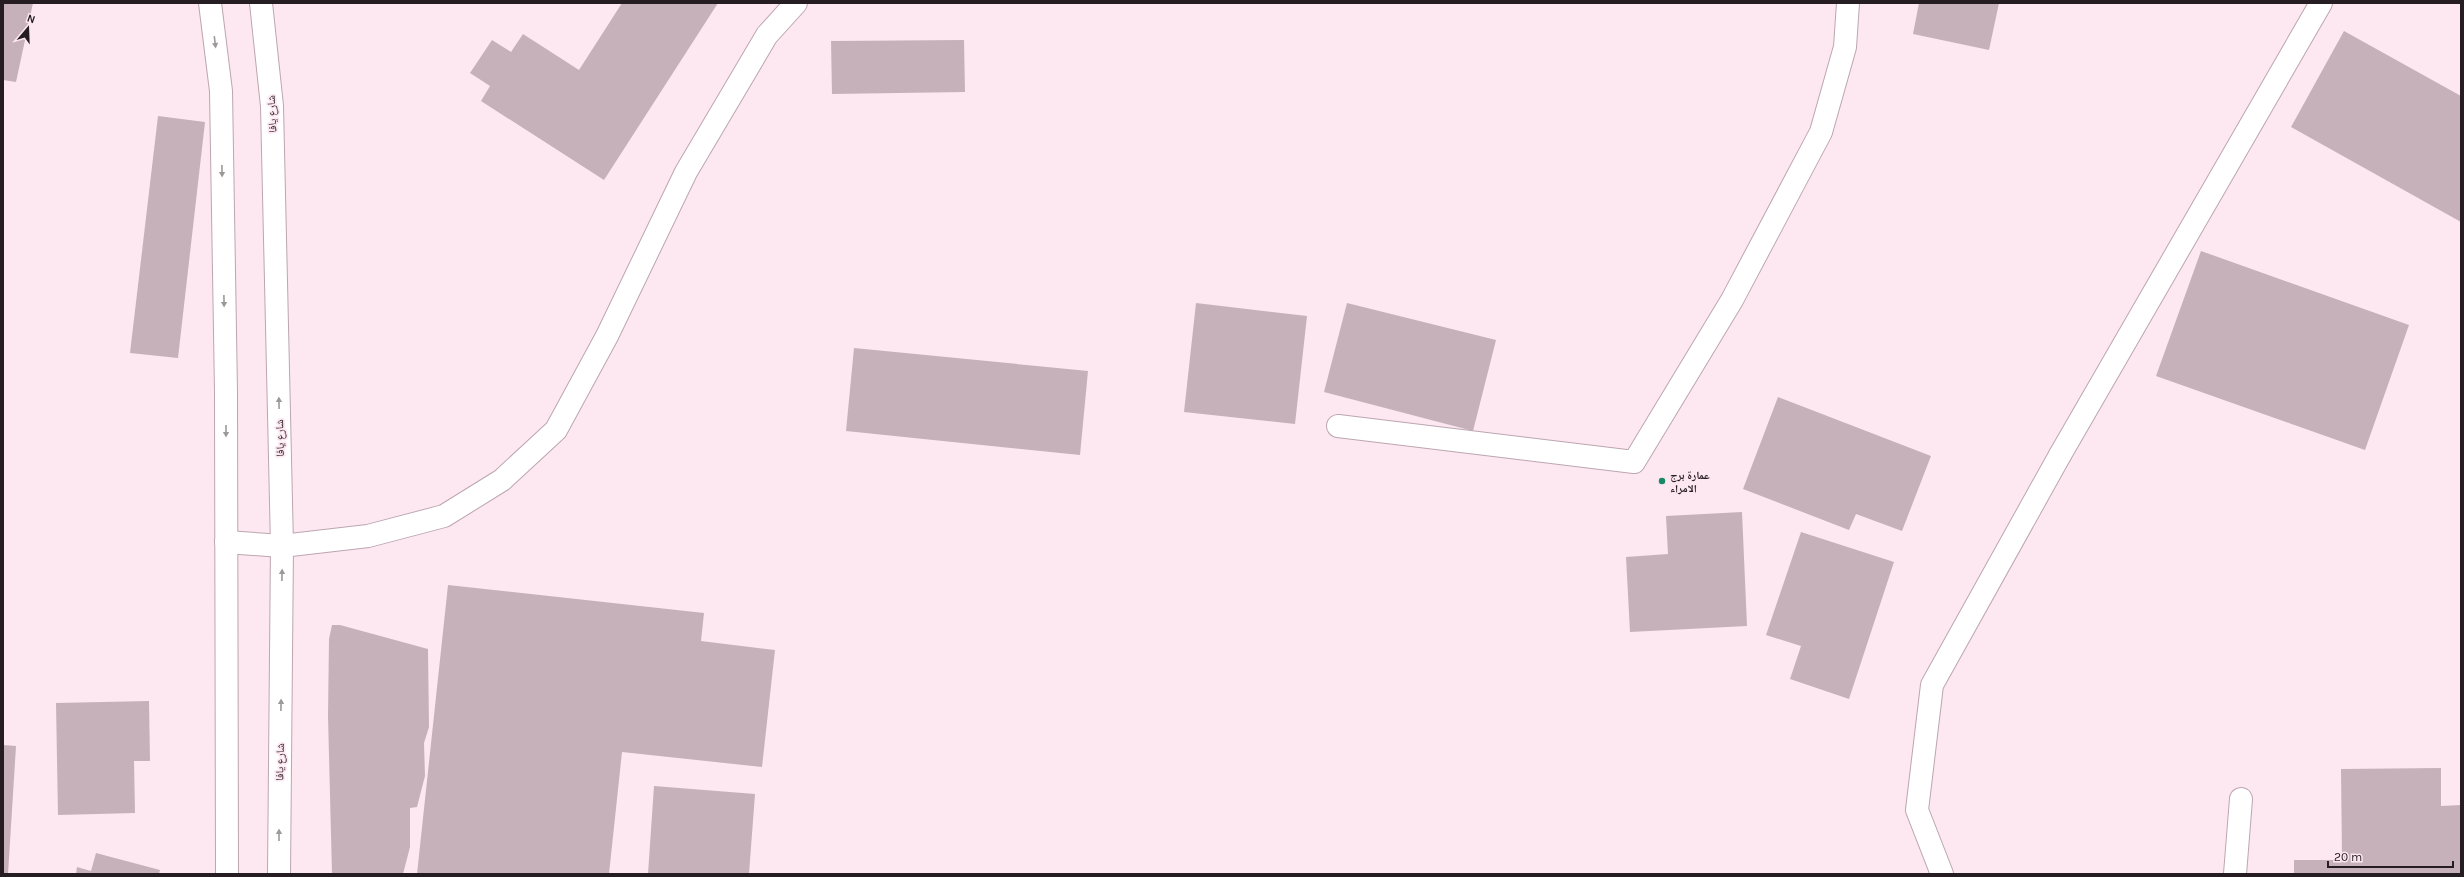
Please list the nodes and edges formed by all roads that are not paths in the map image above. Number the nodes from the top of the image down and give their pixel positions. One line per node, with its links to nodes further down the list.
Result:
1 (210, 3): 7 (street, one-way to 7)
2 (261, 3): 8 (street, شارع يافا, one-way to 2)
3 (796, 3): 8 (street)
4 (1848, 3): 6 (street)
5 (2321, 3): 12 (street)
6 (1338, 426)
7 (226, 542): 8 (street); 10 (street)
8 (282, 546): 11 (street, شارع يافا, one-way to 8)
9 (2242, 799): 13 (street)
10 (227, 874)
11 (279, 874)
12 (1942, 874)
13 (2235, 874)

